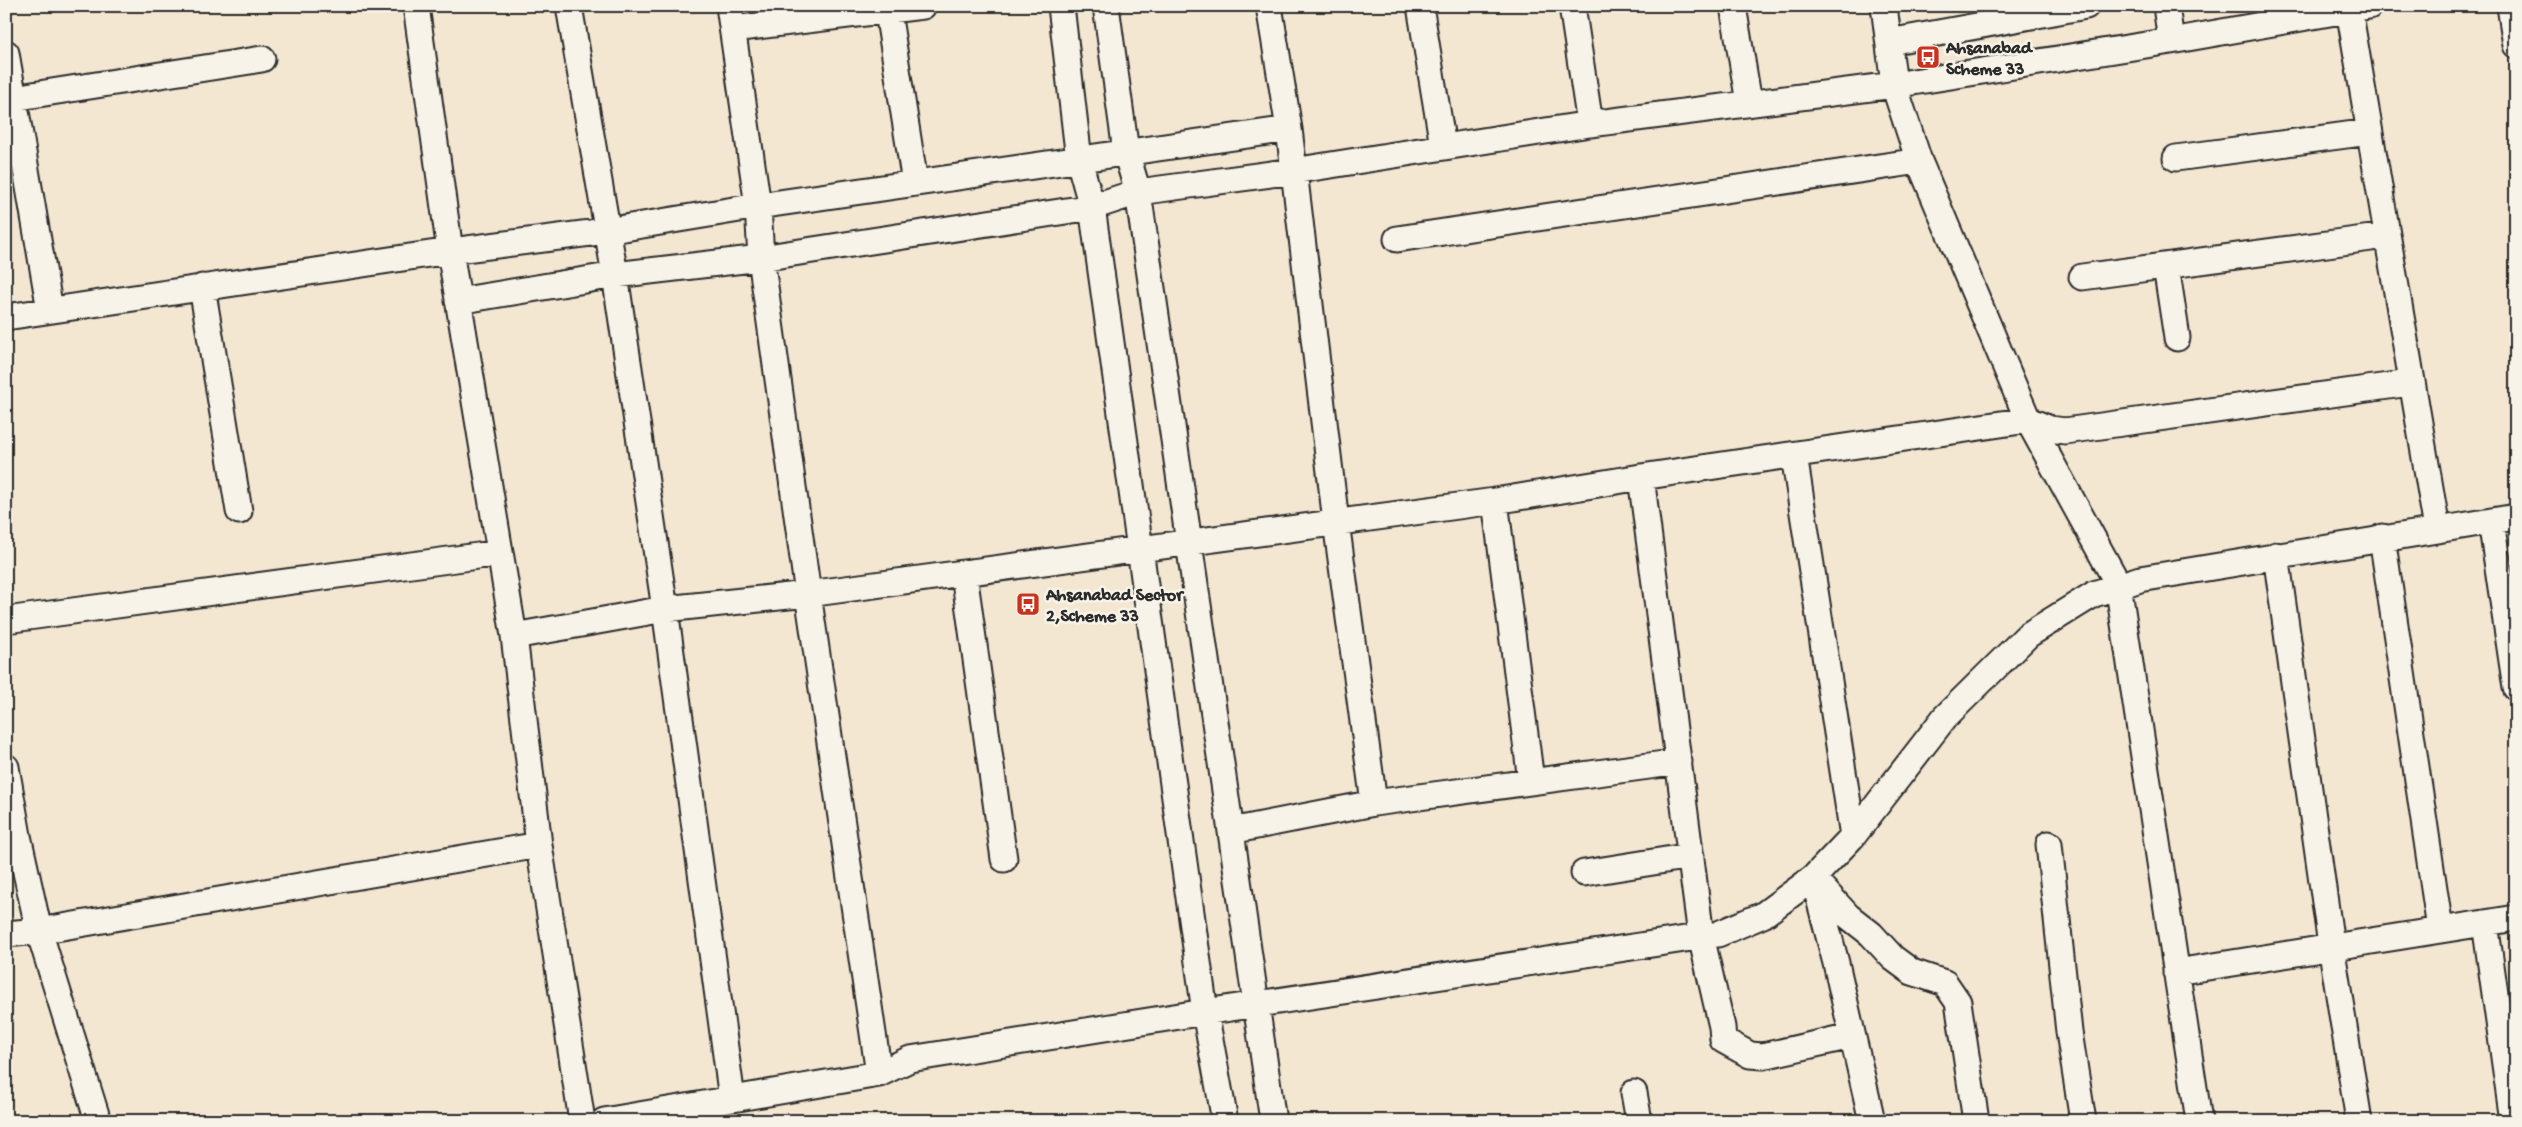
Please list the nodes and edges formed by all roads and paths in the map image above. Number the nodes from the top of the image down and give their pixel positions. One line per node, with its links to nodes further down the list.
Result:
1 (416, 6): 41 (street)
2 (569, 6): 38 (street)
3 (923, 6): 15 (street)
4 (1060, 6): 31 (street)
5 (1106, 6): 29 (street)
6 (1269, 6): 26 (street)
7 (1420, 6): 28 (street)
8 (1572, 6): 25 (street)
9 (1733, 6): 24 (street)
10 (1884, 6): 18 (street)
11 (2086, 6): 18 (street)
12 (2166, 6): 17 (street)
13 (2510, 6): 19 (street)
14 (2359, 8): 17 (street); 27 (street)
15 (888, 12): 16 (street); 34 (street)
16 (731, 18): 36 (street)
17 (2171, 41): 22 (street)
18 (1890, 42): 22 (street)
19 (2516, 45)
20 (262, 58): 23 (street)
21 (7, 60): 23 (street)
22 (1894, 85): 24 (street); 32 (street)
23 (13, 98): 48 (street)
24 (1749, 103): 25 (street)
25 (1590, 124): 28 (street)
26 (1289, 129): 29 (street); 33 (street)
27 (2369, 132): 30 (street); 39 (street)
28 (1443, 146): 33 (street)
29 (1126, 152): 31 (street); 35 (street)
30 (2176, 158)
31 (1079, 160): 34 (street); 37 (street)
32 (1920, 161): 40 (street); 52 (street)
33 (1293, 171): 35 (street); 59 (street)
34 (914, 183): 36 (street)
35 (1138, 192): 37 (street); 62 (street)
36 (758, 206): 38 (street); 42 (street)
37 (1092, 207): 42 (street); 63 (street)
38 (606, 231): 41 (street); 44 (street)
39 (2386, 236): 43 (street); 51 (street)
40 (1397, 239)
41 (450, 251): 46 (street); 47 (street)
42 (761, 258): 44 (street); 68 (street)
43 (2166, 266): 45 (street); 50 (street)
44 (616, 275): 47 (street); 69 (street)
45 (2082, 277)
46 (202, 287): 48 (street); 56 (street)
47 (458, 301): 64 (street)
48 (50, 310): 49 (street)
49 (6, 317)
50 (2177, 338)
51 (2410, 383): 52 (street); 60 (street)
52 (2028, 420): 53 (street); 67 (street)
53 (1794, 455): 54 (street); 78 (street)
54 (1641, 477): 55 (street); 73 (street)
55 (1494, 501): 59 (street); 75 (street)
56 (239, 511)
57 (2516, 517): 58 (street)
58 (2491, 521): 60 (street); 72 (street)
59 (1336, 522): 62 (street); 76 (street)
60 (2437, 529): 61 (street)
61 (2382, 537): 65 (street); 87 (street)
62 (1190, 543): 63 (street); 77 (street)
63 (1141, 550): 66 (street); 94 (street)
64 (500, 553): 70 (street); 71 (street)
65 (2276, 555): 67 (street); 91 (street)
66 (964, 574): 68 (street); 82 (street)
67 (2118, 584): 78 (street); 92 (street)
68 (808, 594): 69 (street); 96 (street)
69 (665, 609): 71 (street); 98 (street)
70 (6, 620)
71 (514, 636): 80 (street)
72 (2516, 688)
73 (1679, 762): 75 (street); 81 (street)
74 (6, 767): 88 (street)
75 (1531, 781): 76 (street)
76 (1374, 803): 77 (street)
77 (1231, 831): 93 (street)
78 (1853, 836): 84 (street)
79 (2049, 844): 107 (street)
80 (539, 845): 88 (street); 100 (street)
81 (1691, 856): 83 (street); 90 (street)
82 (1004, 859)
83 (1584, 873)
84 (1813, 878): 90 (street); 95 (street); 106 (street)
85 (2516, 918): 86 (street)
86 (2485, 923): 87 (street); 110 (street)
87 (2440, 929): 91 (street)
88 (39, 931): 89 (street); 99 (street)
89 (6, 934)
90 (1700, 936): 93 (street); 95 (street)
91 (2332, 945): 92 (street); 109 (street)
92 (2176, 972): 108 (street)
93 (1256, 1005): 94 (street); 103 (street)
94 (1205, 1012): 96 (street); 102 (street)
95 (1851, 1036): 105 (street)
96 (879, 1074): 98 (street)
97 (1634, 1094): 104 (street)
98 (732, 1099): 101 (street)
99 (98, 1121)
100 (582, 1121)
101 (604, 1121)
102 (1225, 1121)
103 (1273, 1121)
104 (1639, 1121)
105 (1872, 1121)
106 (1976, 1121)
107 (2083, 1121)
108 (2198, 1121)
109 (2359, 1121)
110 (2513, 1121)

